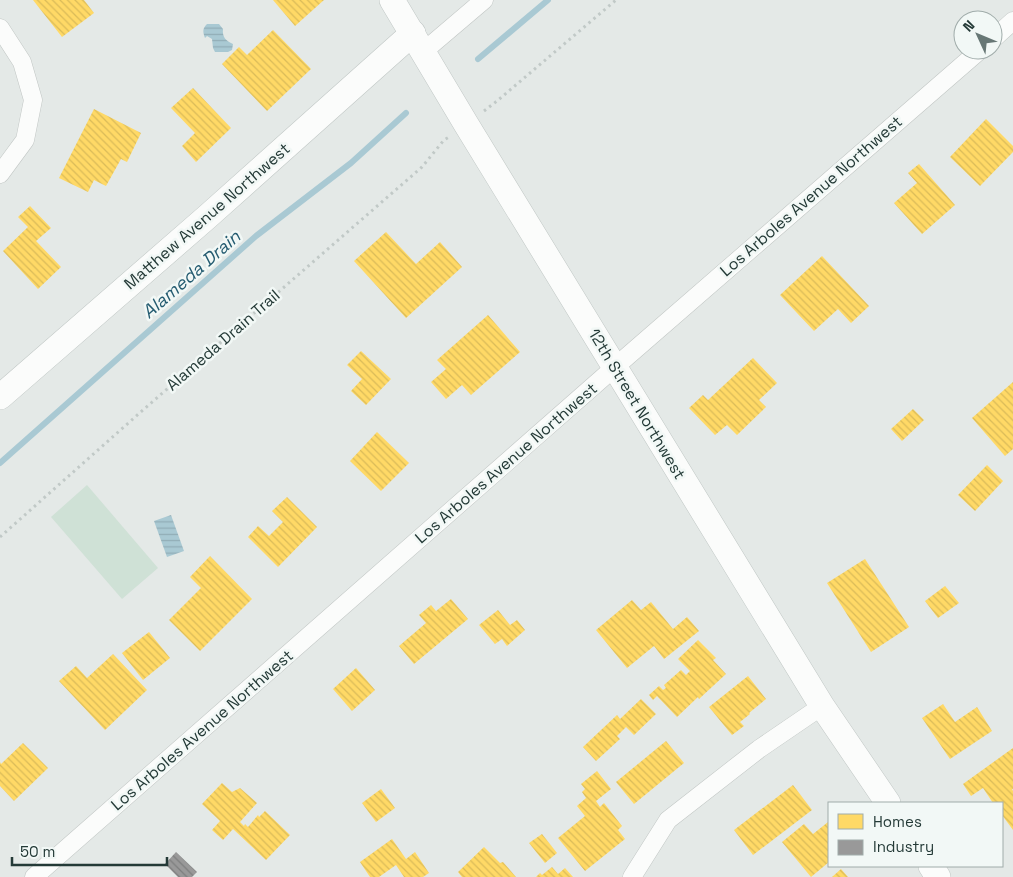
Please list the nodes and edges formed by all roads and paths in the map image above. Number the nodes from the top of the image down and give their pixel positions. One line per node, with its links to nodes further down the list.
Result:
1 (392, 0): 7 (main road, 12th Street Northwest)
2 (484, 0): 7 (street, Matthew Avenue Northwest)
3 (616, 0): 9 (path)
4 (1013, 21): 6 (street)
5 (0, 28): 11 (street)
6 (1003, 30)
7 (418, 42): 12 (main road, 12th Street Northwest); 13 (main road, Matthew Avenue Northwest)
8 (968, 60): 12 (street, Los Arboles Avenue Northwest)
9 (486, 110)
10 (444, 140): 14 (path, Alameda Drain Trail)
11 (0, 174)
12 (615, 367): 15 (main road, 12th Street Northwest); 17 (street, Los Arboles Avenue Northwest)
13 (0, 397)
14 (0, 537)
15 (822, 706): 16 (main road, 12th Street Northwest); 18 (street)
16 (887, 802)
17 (34, 877)
18 (632, 877)

